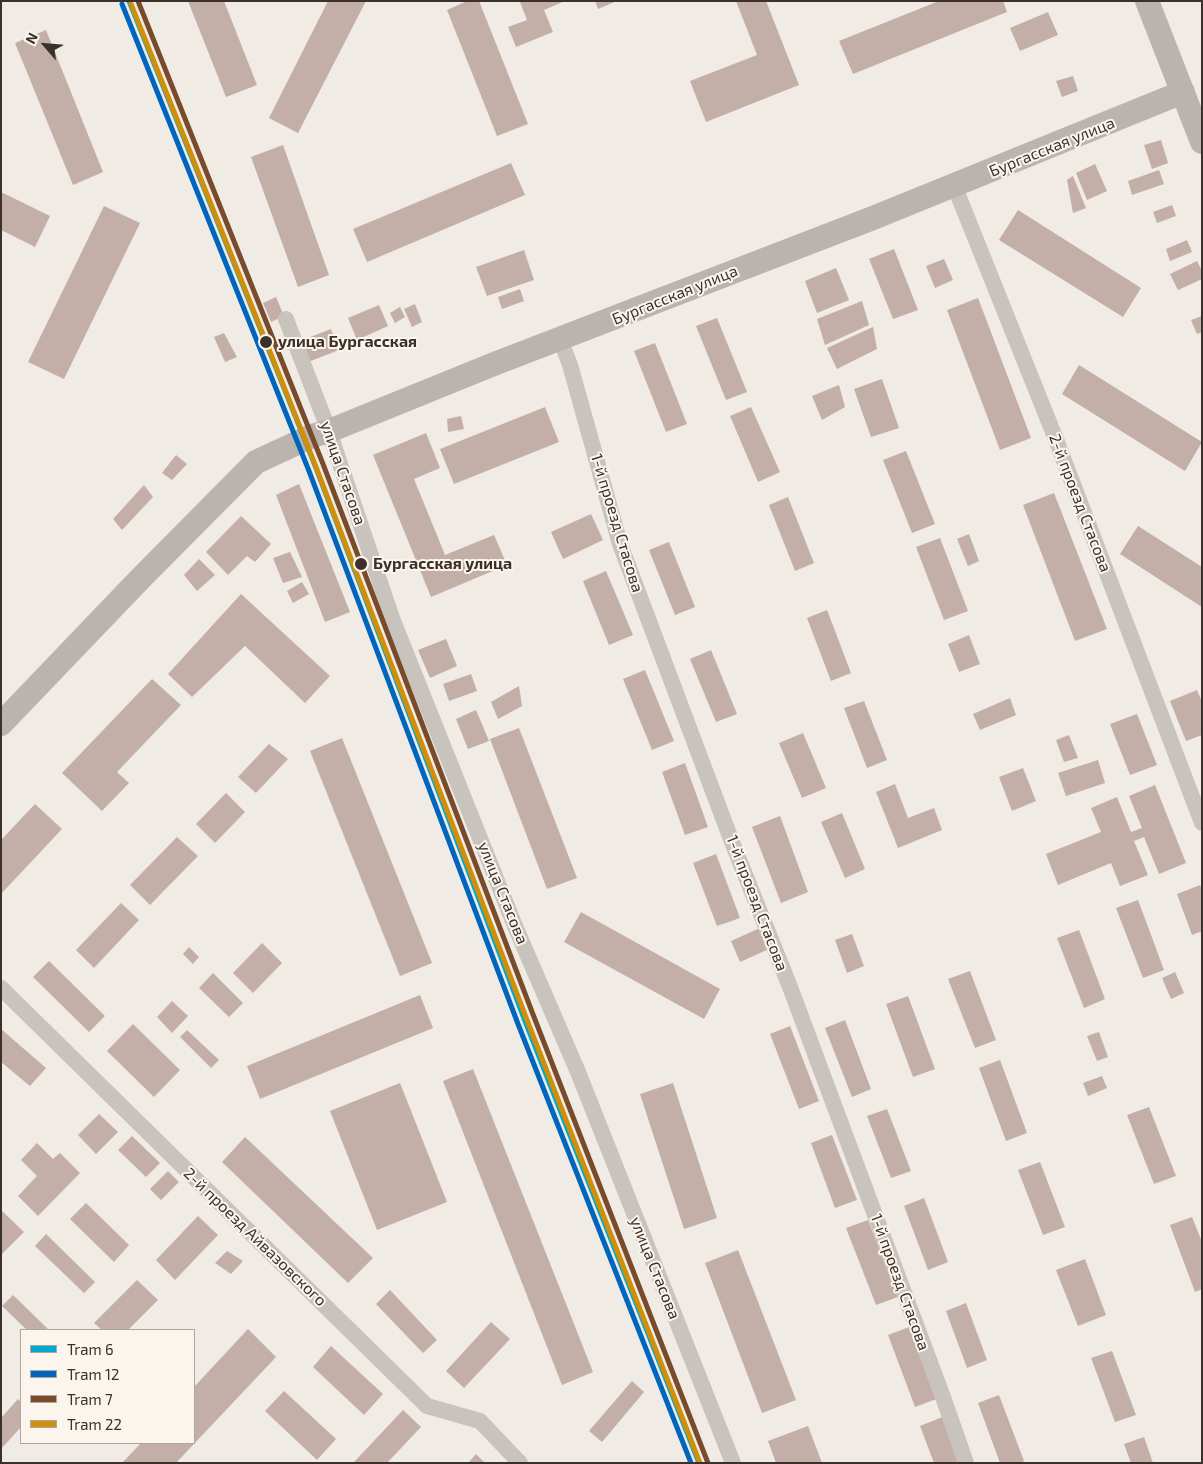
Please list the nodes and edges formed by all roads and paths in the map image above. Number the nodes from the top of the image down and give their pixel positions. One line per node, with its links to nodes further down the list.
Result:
1 (1147, 1): 2 (street)
2 (1183, 92): 3 (street); 4 (street, Бургасская улица)
3 (1202, 142)
4 (954, 185): 6 (street, Бургасская улица); 9 (street, 2-й проезд Стасова)
5 (286, 318): 7 (street, улица Стасова)
6 (560, 339): 7 (street, Бургасская улица); 13 (street, 1-й проезд Стасова)
7 (329, 431): 8 (street, Бургасская улица); 12 (street, улица Стасова)
8 (1, 724)
9 (1202, 823)
10 (1, 988): 11 (street, 2-й проезд Айвазовского)
11 (520, 1463)
12 (732, 1463)
13 (966, 1463)

